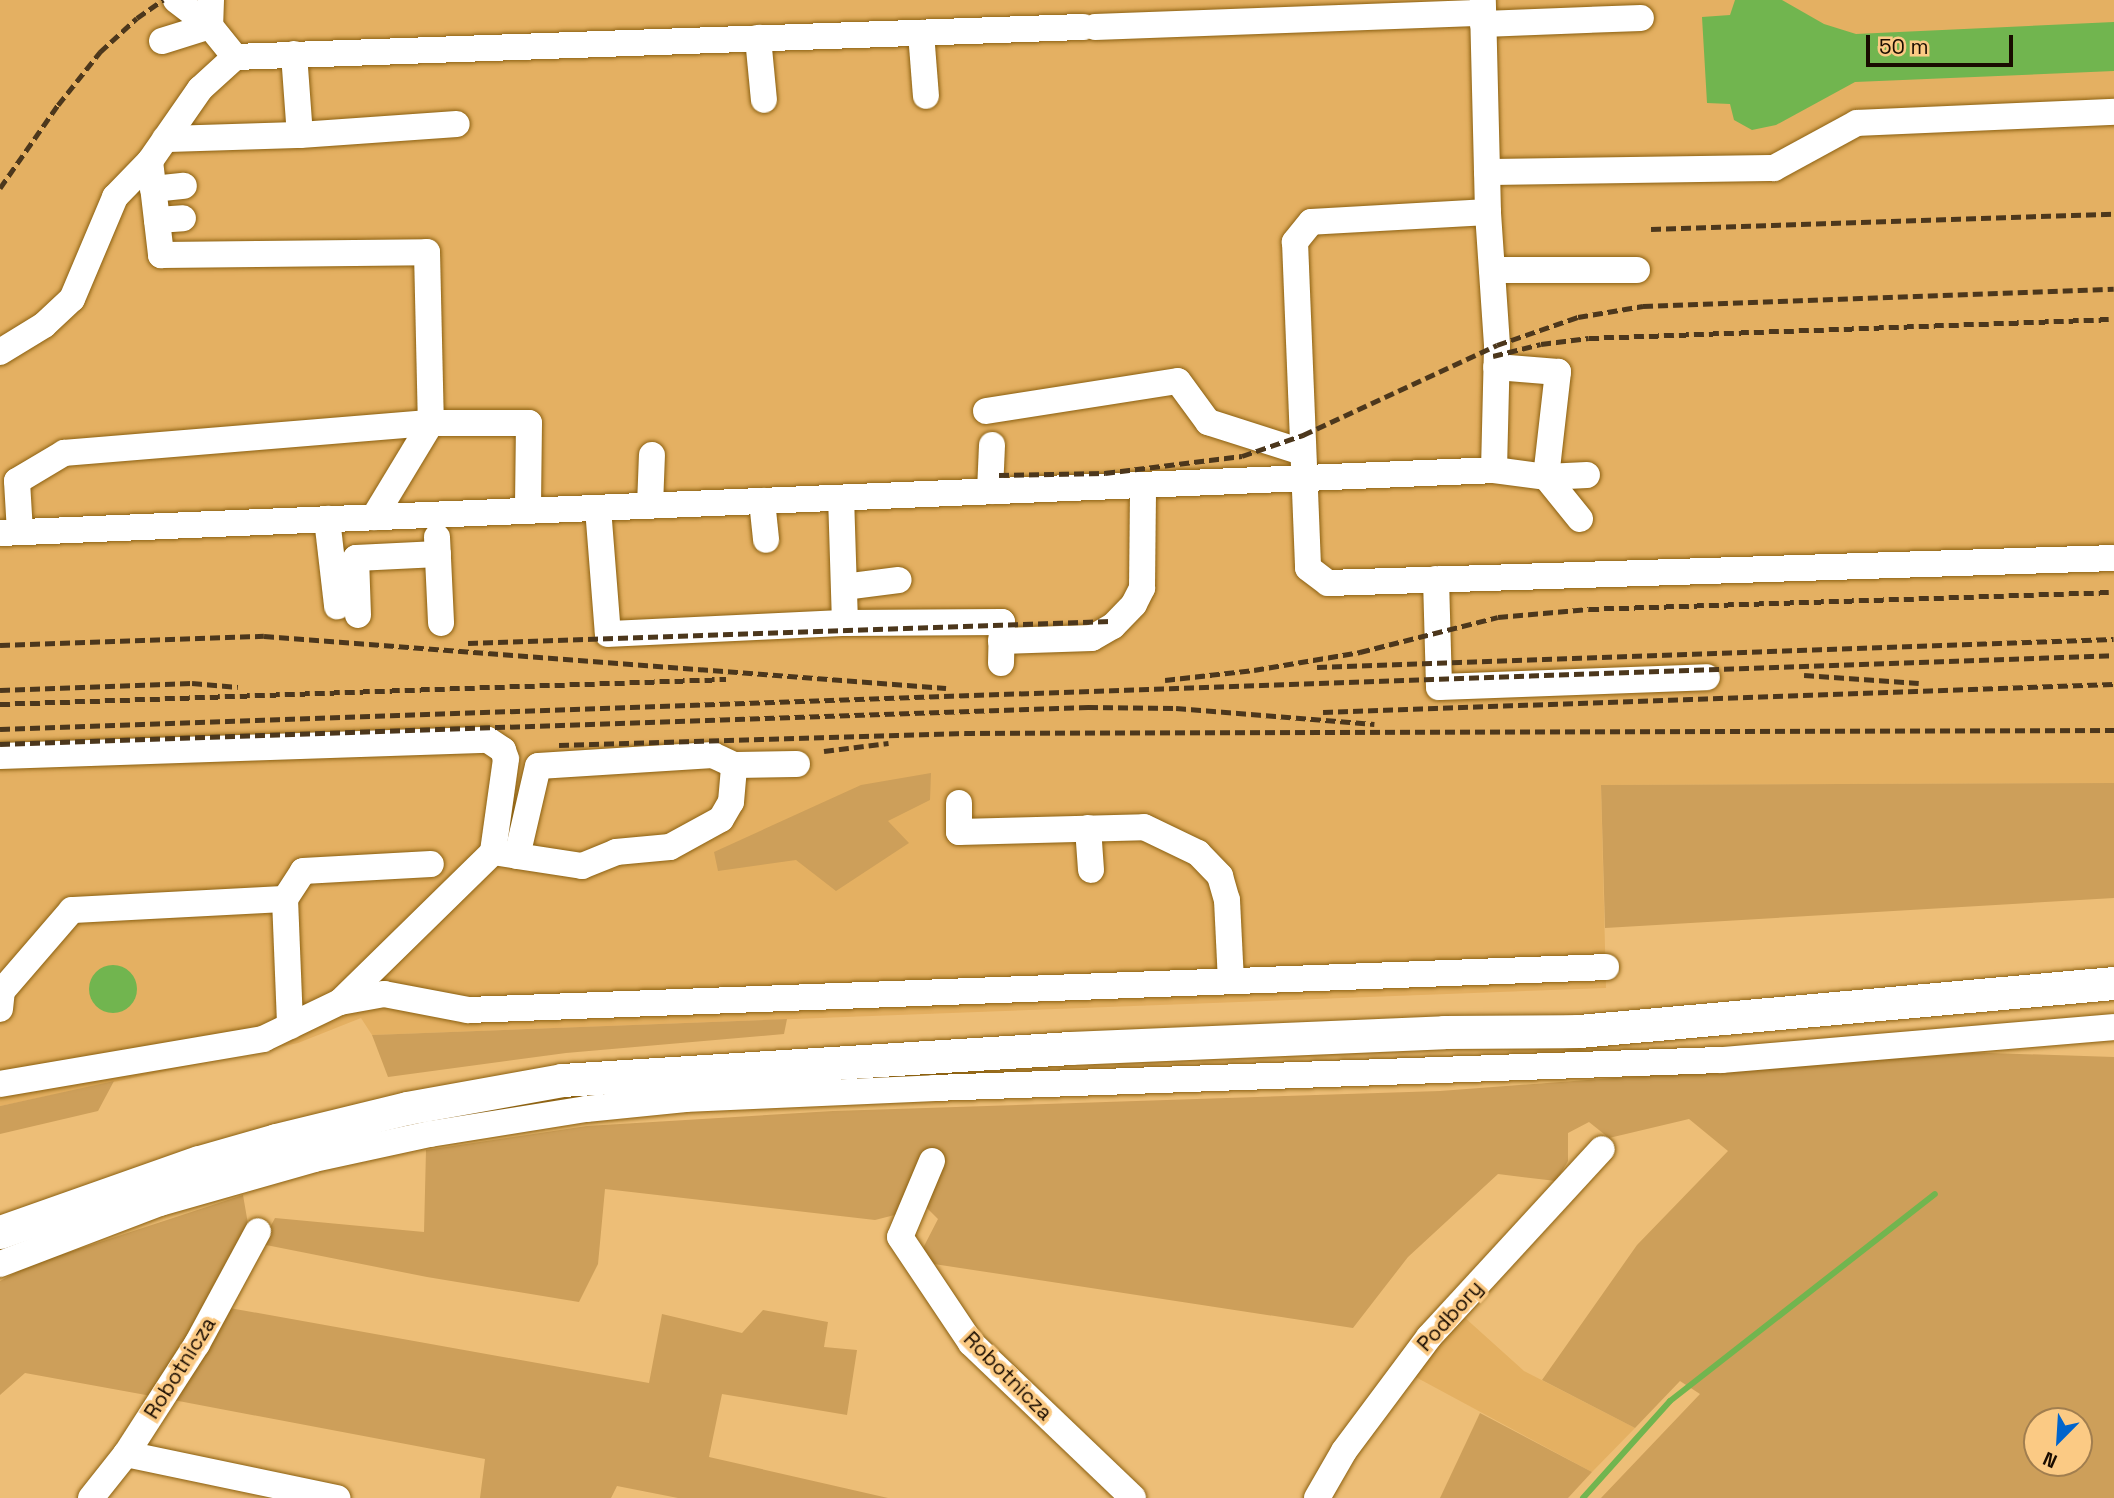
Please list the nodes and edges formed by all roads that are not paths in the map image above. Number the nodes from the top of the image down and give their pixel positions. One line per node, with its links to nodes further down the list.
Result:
1 (176, 0): 4 (street)
2 (1358, 9): 3 (street); 6 (street)
3 (1483, 12): 5 (street); 18 (street)
4 (211, 13): 8 (street); 10 (street)
5 (1641, 18)
6 (921, 33): 7 (street); 11 (street)
7 (758, 38): 9 (street); 12 (street)
8 (162, 41)
9 (294, 54): 10 (street); 15 (street)
10 (235, 57): 16 (street)
11 (926, 96)
12 (764, 100)
13 (2114, 112): 18 (street)
14 (457, 124): 15 (street)
15 (300, 135): 16 (street)
16 (165, 139): 17 (street)
17 (150, 161): 20 (street); 24 (street)
18 (1487, 172): 21 (street)
19 (184, 186): 20 (street)
20 (153, 189): 27 (street)
21 (1488, 212): 22 (street); 30 (street)
22 (1492, 270): 23 (street); 25 (street)
23 (1637, 270)
24 (0, 352)
25 (1496, 367): 31 (street); 33 (street)
26 (986, 411): 30 (street)
27 (431, 423): 40 (street); 42 (street); 45 (street)
28 (992, 445): 35 (street)
29 (652, 455): 38 (street)
30 (1303, 465): 31 (street); 34 (street); 49 (street)
31 (1494, 470): 33 (street)
32 (1587, 475): 33 (street)
33 (1546, 477): 44 (street)
34 (1143, 485): 35 (street); 53 (street)
35 (990, 491): 36 (street)
36 (841, 498): 37 (street); 51 (street)
37 (762, 501): 38 (street); 46 (street)
38 (650, 506): 39 (street)
39 (598, 508): 40 (street); 53 (street)
40 (528, 511): 41 (street)
41 (436, 514): 42 (street); 47 (street)
42 (374, 517): 43 (street)
43 (327, 519): 45 (street); 47 (street)
44 (1580, 519)
45 (10, 532)
46 (766, 540)
47 (438, 554): 52 (street)
48 (2114, 558): 49 (street)
49 (1436, 579): 54 (street)
50 (899, 580): 51 (street)
51 (844, 587): 53 (street)
52 (441, 623)
53 (845, 623)
54 (1707, 677)
55 (0, 756): 60 (street)
56 (797, 764): 57 (street)
57 (734, 765): 60 (street); 60 (street)
58 (959, 803): 59 (street)
59 (1088, 828): 62 (street); 65 (street)
60 (505, 854): 67 (street)
61 (430, 864): 63 (street)
62 (1091, 870)
63 (285, 900): 68 (street); 69 (street)
64 (1606, 967): 65 (street)
65 (1231, 981): 67 (street)
66 (2114, 983): 75 (main road)
67 (340, 1002): 69 (street)
68 (0, 1009)
69 (290, 1026): 71 (street)
70 (2114, 1027): 76 (street)
71 (0, 1084)
72 (1602, 1149): 81 (street, Podbory)
73 (932, 1161): 80 (street, Robotnicza)
74 (258, 1231): 77 (street, Robotnicza)
75 (0, 1232)
76 (0, 1264)
77 (126, 1454): 78 (street, Robotnicza); 79 (street)
78 (91, 1498)
79 (337, 1498)
80 (1133, 1498)
81 (1317, 1498)

